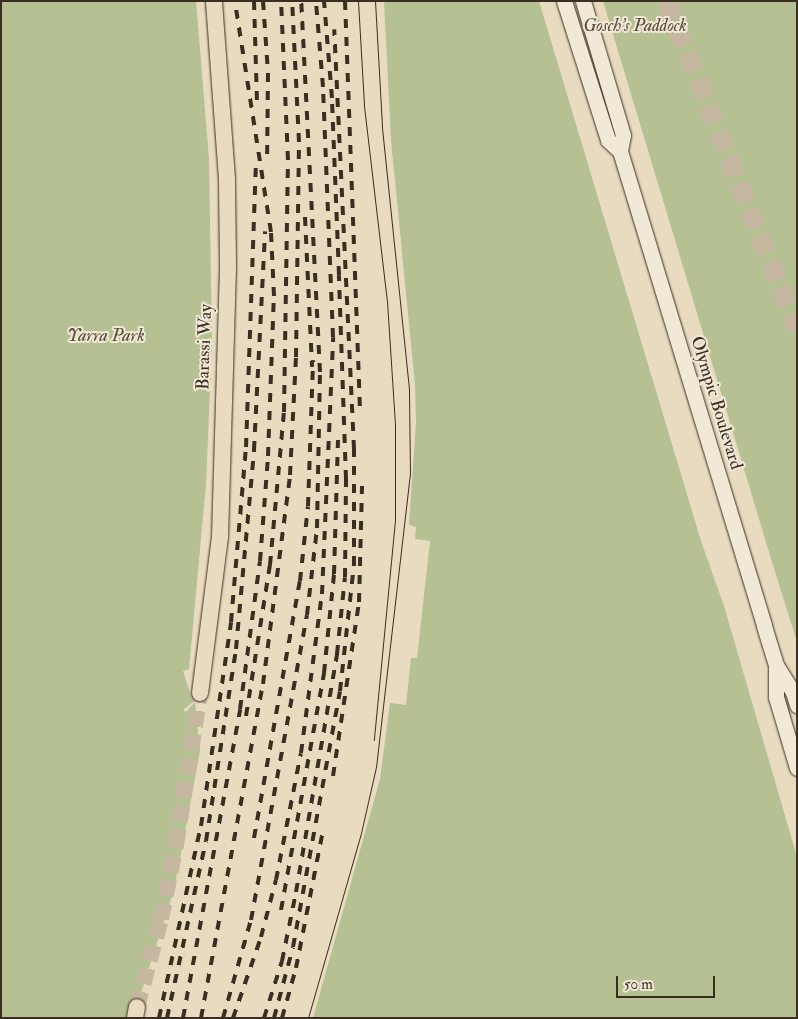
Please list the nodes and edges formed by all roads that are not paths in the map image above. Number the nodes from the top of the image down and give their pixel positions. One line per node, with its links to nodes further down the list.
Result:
1 (214, 1): 6 (main road, Barassi Way)
2 (564, 1): 4 (main road, Olympic Boulevard)
3 (583, 1): 4 (main road, Olympic Boulevard)
4 (620, 151): 5 (main road, Olympic Boulevard)
5 (776, 665): 7 (main road, Olympic Boulevard); 8 (main road, Olympic Boulevard)
6 (200, 693)
7 (797, 706)
8 (797, 768)

